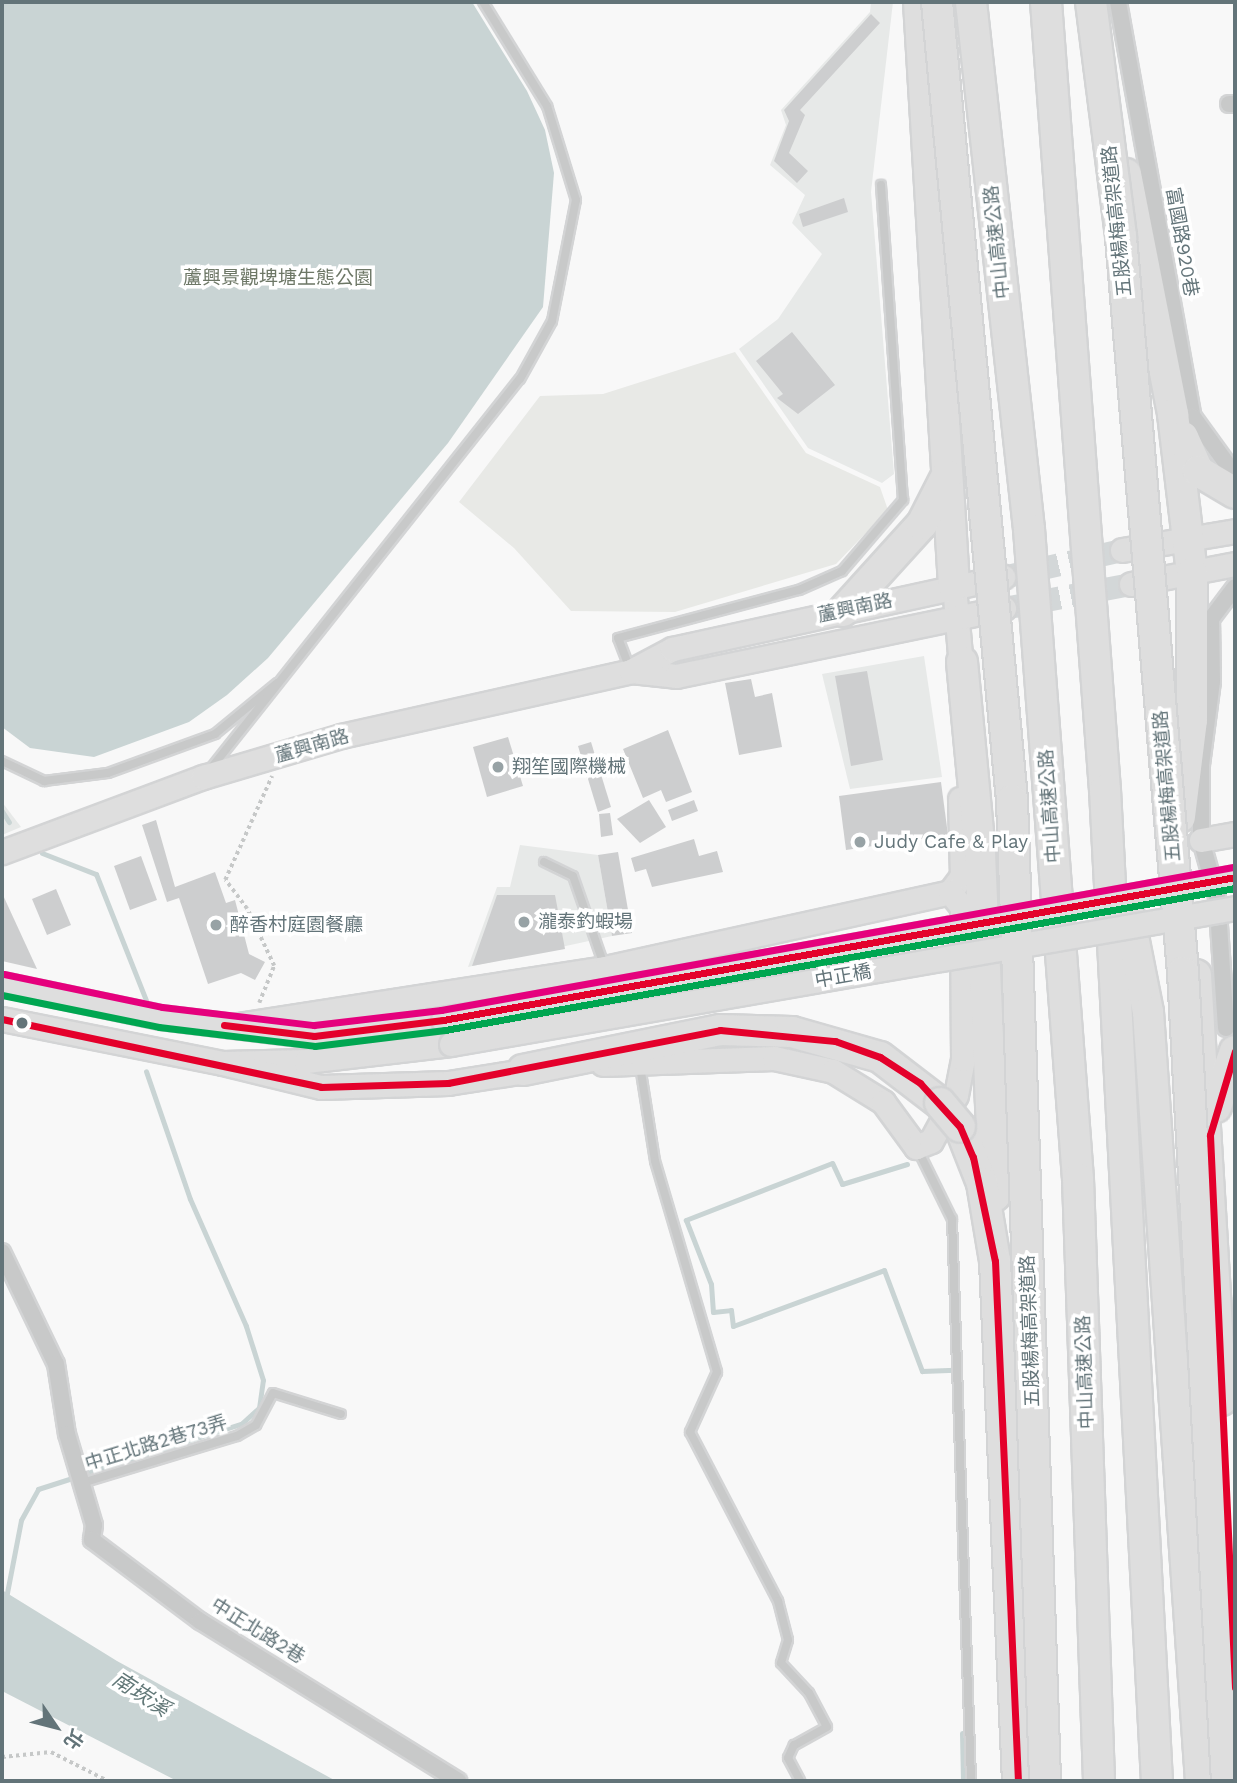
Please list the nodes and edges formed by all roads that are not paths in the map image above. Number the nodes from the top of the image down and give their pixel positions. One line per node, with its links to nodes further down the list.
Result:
1 (483, 2): 28 (lane)
2 (919, 2): 11 (highway)
3 (937, 2): 59 (highway, 五股楊梅高架道路, bridge)
4 (971, 2): 60 (highway, 中山高速公路)
5 (1046, 2): 31 (highway)
6 (1091, 2): 63 (highway, 五股楊梅高架道路, bridge)
7 (1100, 2): 10 (highway)
8 (1118, 2): 12 (street, 富國路920巷)
9 (881, 185): 27 (lane)
10 (1173, 414): 13 (highway); 15 (highway)
11 (947, 475): 21 (highway); 24 (highway)
12 (1235, 475)
13 (1235, 493)
14 (1235, 531): 15 (street)
15 (1185, 541): 16 (street); 18 (highway)
16 (1122, 550)
17 (1235, 564): 18 (street)
18 (1192, 573): 20 (street); 47 (highway)
19 (1003, 577): 21 (street, 蘆興南路)
20 (1131, 584)
21 (954, 586): 24 (street, 蘆興南路); 25 (street)
22 (1235, 587): 33 (street)
23 (1004, 608): 25 (street, 蘆興南路)
24 (843, 611): 27 (street, 蘆興南路)
25 (959, 618): 26 (street); 27 (street, 蘆興南路)
26 (962, 662): 37 (street); 50 (highway)
27 (631, 671): 30 (street, 蘆興南路)
28 (286, 677): 29 (lane); 30 (lane)
29 (2, 761)
30 (203, 778): 34 (street, 蘆興南路)
31 (1105, 790): 61 (highway); 62 (highway)
32 (1235, 834): 33 (street)
33 (1200, 840): 43 (street)
34 (2, 852)
35 (544, 862): 39 (lane)
36 (1235, 877): 42 (street, 中正橋, bridge)
37 (950, 892): 39 (street); 48 (street)
38 (1235, 908): 44 (street, 中正橋, bridge)
39 (605, 968): 42 (street)
40 (2, 984): 42 (street, 中正橋)
41 (2, 1019): 44 (street)
42 (230, 1026)
43 (1231, 1040): 47 (highway)
44 (223, 1063): 46 (street)
45 (640, 1063): 46 (street); 48 (street); 56 (lane)
46 (523, 1070): 50 (highway, bridge)
47 (1210, 1135): 54 (highway)
48 (916, 1147): 57 (lane)
49 (2, 1252): 51 (street, 中正北路2巷)
50 (995, 1261): 58 (highway)
51 (8, 1279): 53 (street, 中正北路2巷)
52 (341, 1413): 53 (lane, 中正北路2巷73弄)
53 (79, 1476): 55 (street, 中正北路2巷)
54 (1235, 1687)
55 (458, 1781)
56 (800, 1781)
57 (971, 1781)
58 (1018, 1781)
59 (1045, 1781)
60 (1099, 1781)
61 (1157, 1781)
62 (1201, 1781)
63 (1227, 1781)

